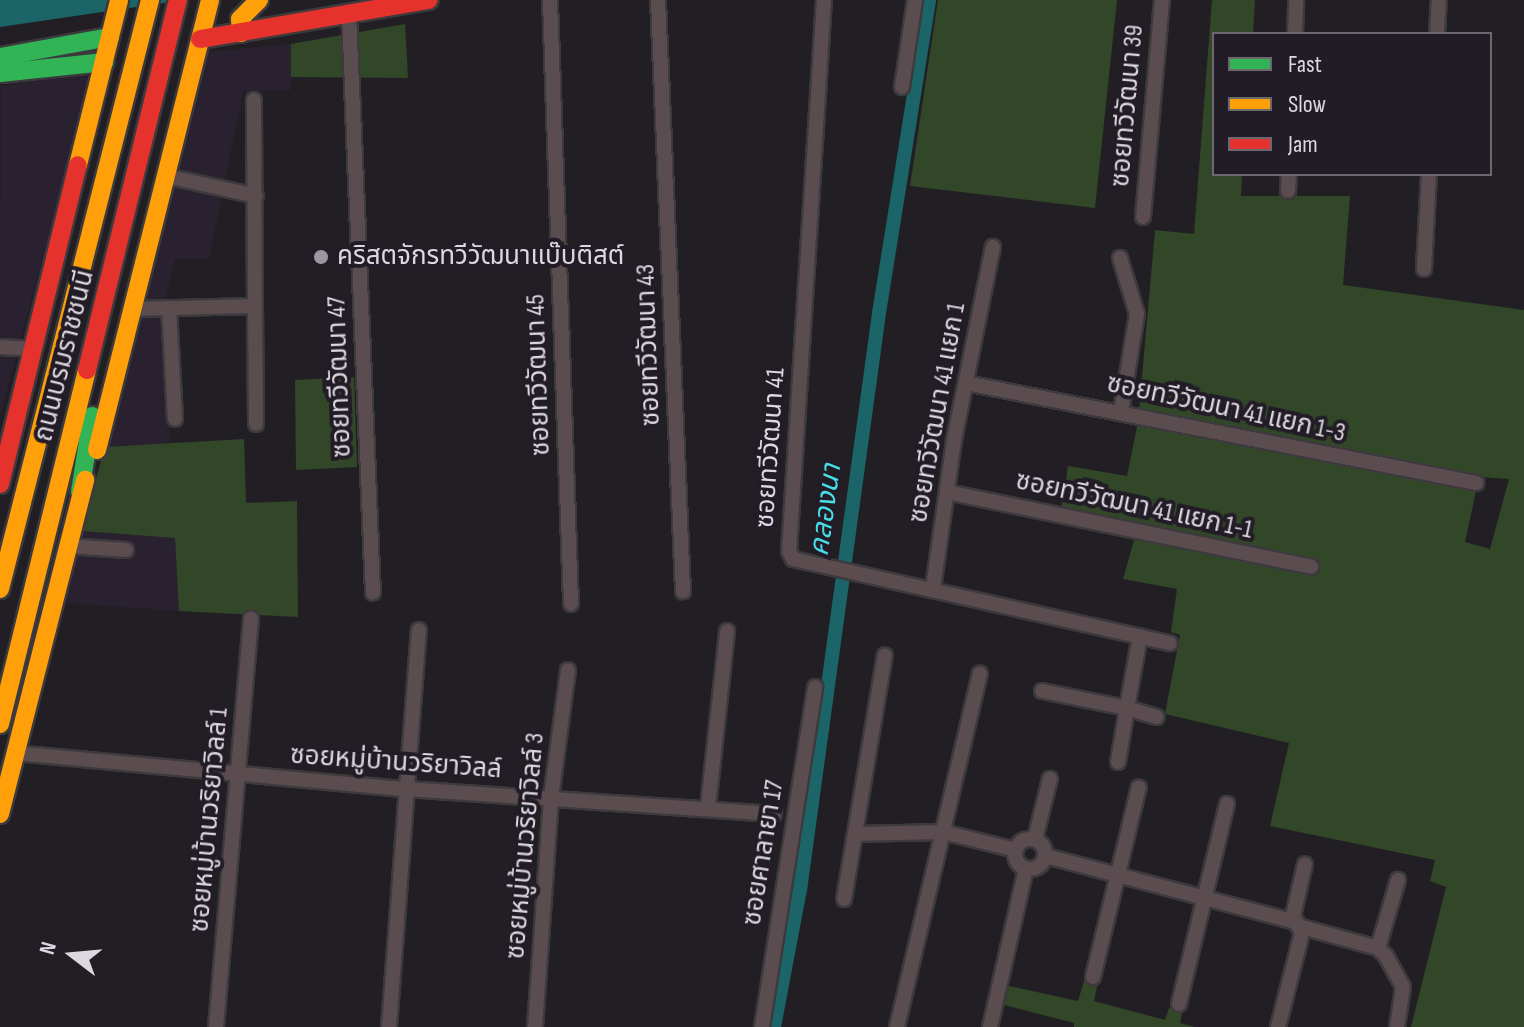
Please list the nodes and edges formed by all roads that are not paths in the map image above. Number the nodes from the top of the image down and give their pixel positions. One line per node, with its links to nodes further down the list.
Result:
1 (210, 0): 19 (main road)
2 (259, 0): 17 (main road)
3 (429, 0): 14 (main road)
4 (550, 0): 57 (street, ซอยทวีวัฒนา 45)
5 (658, 0): 55 (street, ซอยทวีวัฒนา 43)
6 (824, 0): 53 (street, ซอยทวีวัฒนา 41)
7 (915, 0): 23 (street)
8 (1162, 0): 30 (street, ซอยทวีวัฒนา 39)
9 (1296, 0): 15 (street)
10 (1439, 0): 16 (street)
11 (177, 2): 32 (main road, ถนนบรมราชชนนี)
12 (149, 3): 44 (main road, ถนนบรมราชชนนี)
13 (118, 4): 18 (main road)
14 (349, 14): 17 (main road); 56 (street, ซอยทวีวัฒนา 47)
15 (1295, 32)
16 (1437, 32)
17 (241, 33): 19 (main road)
18 (110, 37): 20 (main road); 21 (main road)
19 (200, 39): 25 (main road)
20 (0, 57)
21 (104, 62): 22 (main road); 39 (main road)
22 (0, 73)
23 (902, 87)
24 (254, 100): 29 (street)
25 (166, 176): 29 (street); 37 (main road)
26 (1289, 176): 28 (street)
27 (1429, 176): 34 (street)
28 (1288, 191)
29 (256, 196): 35 (street)
30 (1143, 217)
31 (993, 247): 40 (street, ซอยทวีวัฒนา 41 แยก 1)
32 (118, 251): 47 (main road); 70 (main road, ถนนบรมราชชนนี)
33 (1120, 258): 41 (street)
34 (1424, 269)
35 (255, 306): 36 (street); 43 (street)
36 (169, 308): 37 (street); 42 (street)
37 (133, 309): 47 (main road)
38 (0, 347): 39 (street)
39 (33, 349): 46 (main road)
40 (966, 383): 41 (street, ซอยทวีวัฒนา 41 แยก 1-3); 48 (street, ซอยทวีวัฒนา 41 แยก 1)
41 (1121, 412): 45 (street, ซอยทวีวัฒนา 41 แยก 1-3)
42 (175, 419)
43 (256, 424)
44 (31, 461): 49 (main road); 54 (main road, ถนนบรมราชชนนี)
45 (1476, 483)
46 (0, 484)
47 (80, 492): 50 (main road)
48 (947, 492): 52 (street, ซอยทวีวัฒนา 41 แยก 1-1); 53 (street, ซอยทวีวัฒนา 41 แยก 1)
49 (0, 539)
50 (67, 546): 51 (street); 71 (main road)
51 (126, 550)
52 (1311, 567)
53 (933, 588): 61 (street, ซอยทวีวัฒนา 41)
54 (0, 589)
55 (683, 591)
56 (373, 593)
57 (571, 604)
58 (251, 618): 73 (street, ซอยหมู่บ้านวริยาวิลล์ 1)
59 (419, 630): 76 (street)
60 (727, 631): 79 (street)
61 (1140, 636): 62 (street, ซอยทวีวัฒนา 41); 68 (street)
62 (1170, 643)
63 (885, 655): 83 (street)
64 (568, 670): 77 (street, ซอยหมู่บ้านวริยาวิลล์ 3)
65 (980, 674): 82 (street)
66 (815, 687): 100 (street, ซอยศาลายา 17)
67 (1042, 691): 68 (street)
68 (1127, 708): 69 (street); 72 (street)
69 (1157, 717)
70 (0, 724)
71 (15, 753): 73 (street, ซอยหมู่บ้านวริยาวิลล์); 80 (main road)
72 (1118, 762)
73 (240, 775): 76 (street, ซอยหมู่บ้านวริยาวิลล์); 97 (street, ซอยหมู่บ้านวริยาวิลล์ 1)
74 (1050, 779): 84 (street)
75 (1139, 787): 89 (street)
76 (406, 789): 77 (street, ซอยหมู่บ้านวริยาวิลล์); 98 (street)
77 (551, 798): 79 (street, ซอยหมู่บ้านวริยาวิลล์); 99 (street, ซอยหมู่บ้านวริยาวิลล์ 3)
78 (1227, 804): 91 (street)
79 (708, 807): 81 (street, ซอยหมู่บ้านวริยาวิลล์)
80 (0, 814)
81 (774, 814)
82 (943, 832): 83 (street); 85 (street); 101 (street)
83 (855, 834): 92 (street)
84 (1035, 839): 85 (street); 86 (street)
85 (1016, 850): 88 (street)
86 (1046, 856): 88 (street); 89 (street)
87 (1305, 864): 93 (street)
88 (1026, 869): 102 (street)
89 (1118, 875): 91 (street); 95 (street)
90 (1398, 880): 94 (street)
91 (1205, 898): 93 (street); 96 (street)
92 (844, 899)
93 (1297, 924): 94 (street); 103 (street)
94 (1378, 948): 104 (street)
95 (1093, 977)
96 (1179, 1004)
97 (216, 1027)
98 (389, 1027)
99 (535, 1027)
100 (762, 1027)
101 (897, 1027)
102 (990, 1027)
103 (1278, 1027)
104 (1397, 1027)

